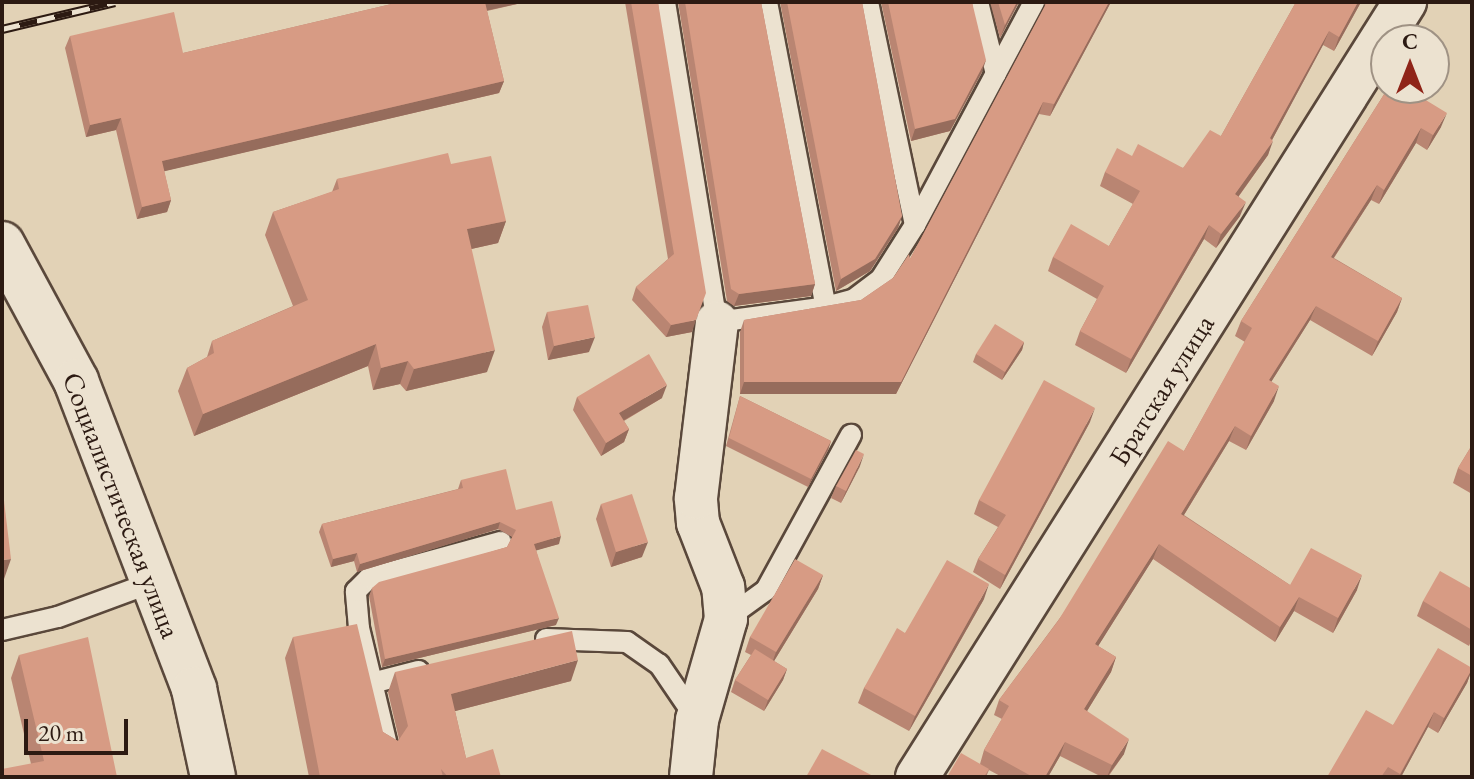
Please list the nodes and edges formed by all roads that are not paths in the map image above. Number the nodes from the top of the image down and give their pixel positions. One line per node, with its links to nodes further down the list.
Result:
1 (665, 2): 11 (lane)
2 (767, 2): 10 (lane)
3 (868, 2): 8 (lane)
4 (978, 2): 7 (lane)
5 (1034, 2): 7 (lane)
6 (1405, 2): 24 (street, Братская улица)
7 (996, 74): 8 (lane)
8 (915, 225): 10 (lane)
9 (2, 244): 14 (main road, Социалистическая улица)
10 (826, 307): 11 (lane)
11 (717, 322): 15 (street)
12 (851, 435): 15 (lane)
13 (501, 542): 19 (lane)
14 (153, 582): 16 (lane); 22 (main road, Социалистическая улица)
15 (726, 619): 20 (street)
16 (2, 630)
17 (526, 643): 20 (lane)
18 (433, 667): 19 (lane)
19 (372, 683): 21 (lane)
20 (697, 720): 23 (street)
21 (388, 749)
22 (213, 777)
23 (691, 777)
24 (917, 777)

